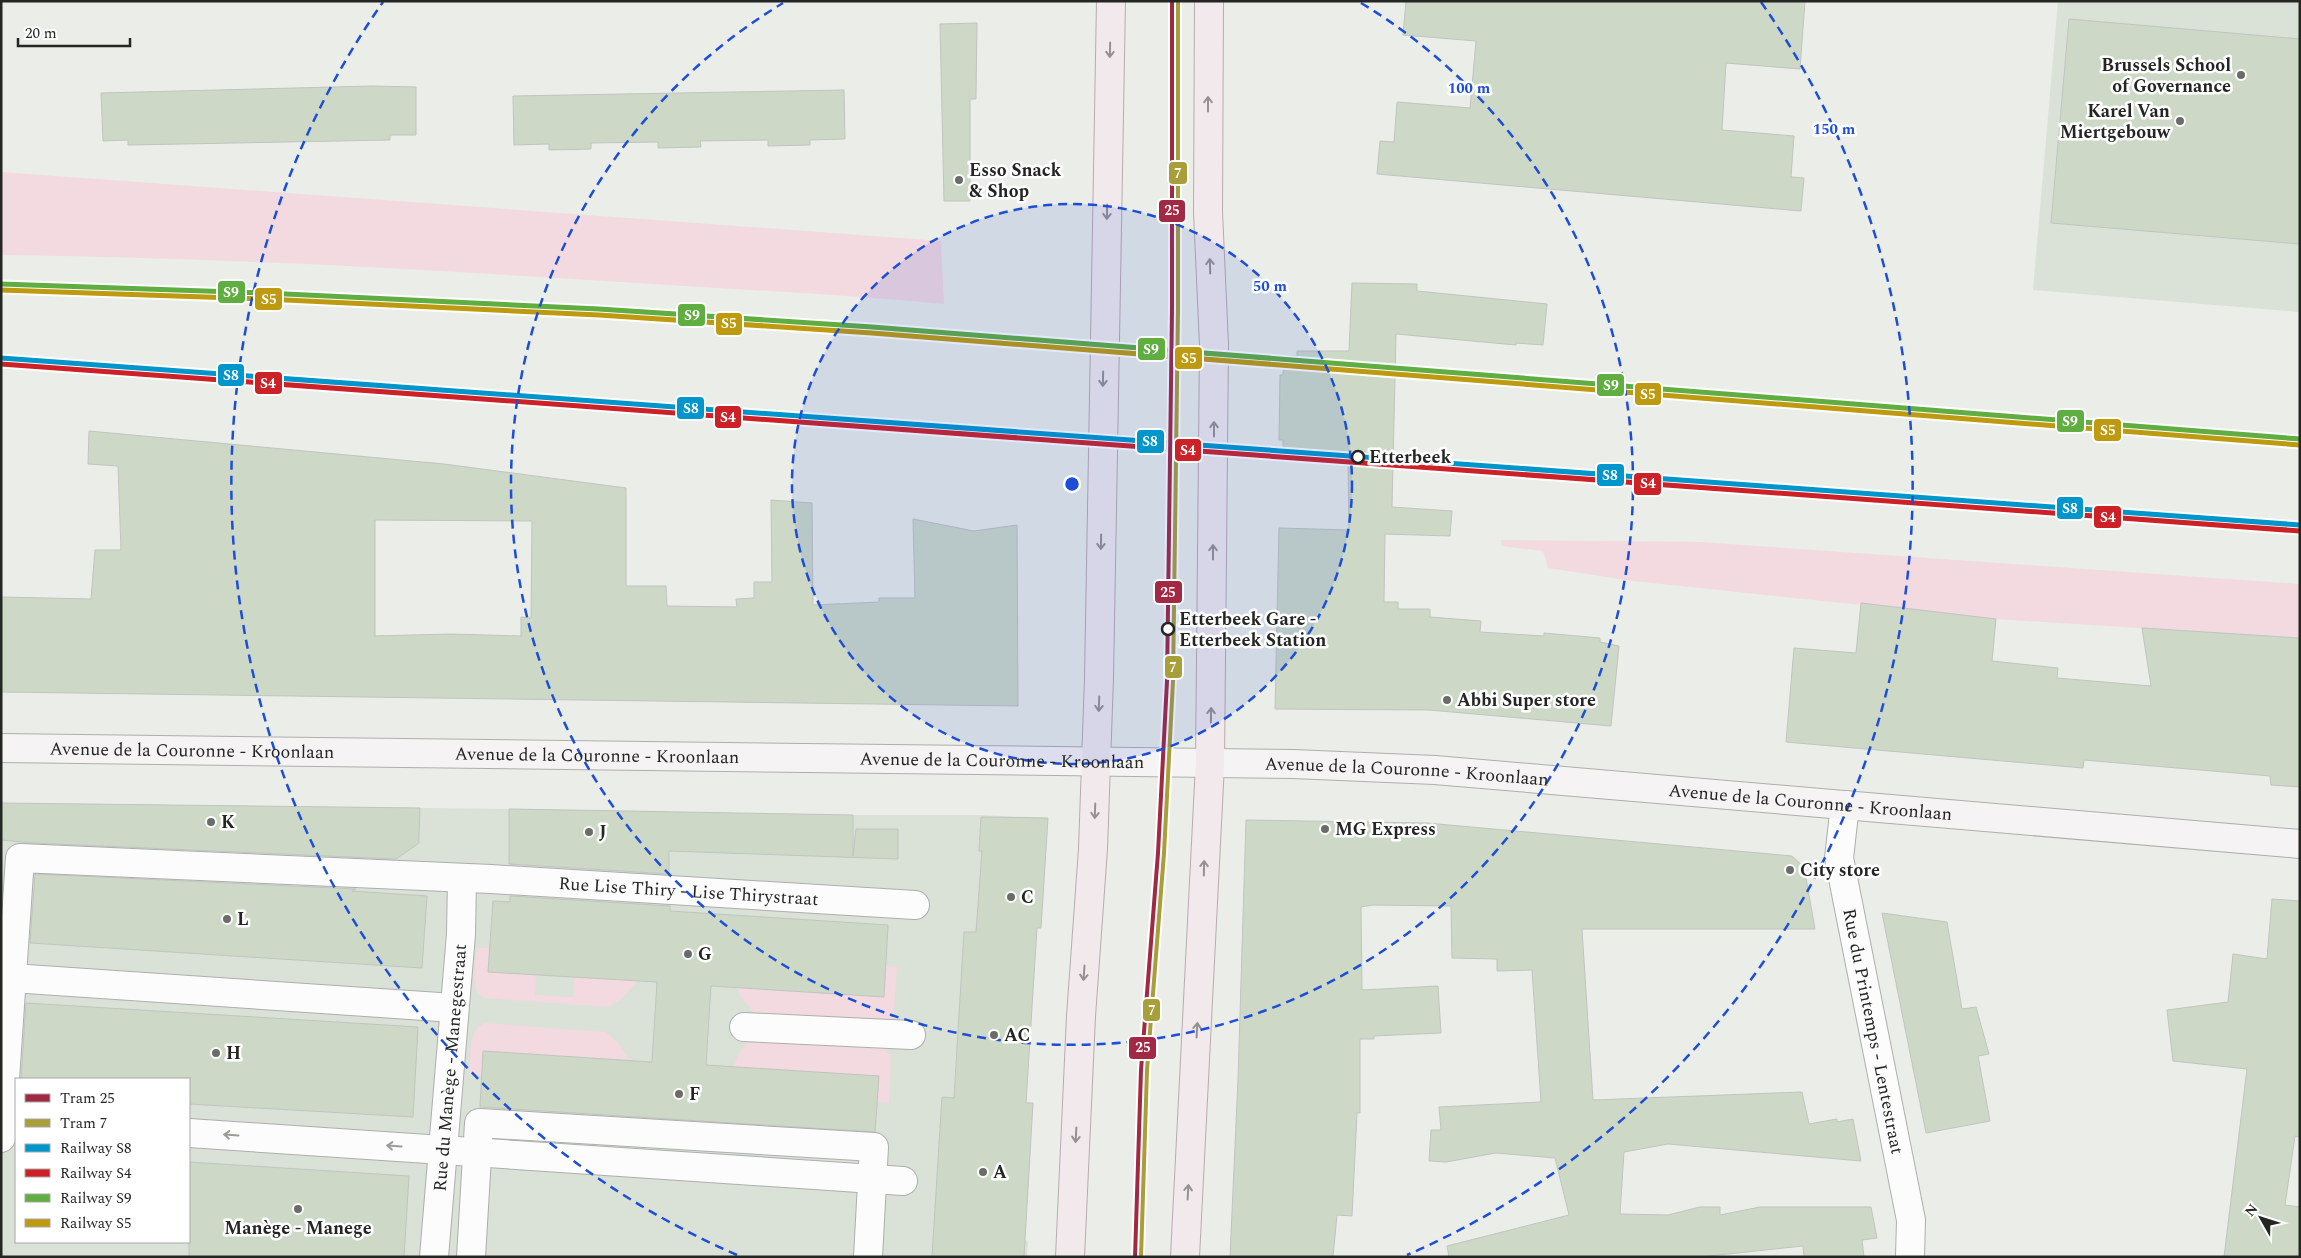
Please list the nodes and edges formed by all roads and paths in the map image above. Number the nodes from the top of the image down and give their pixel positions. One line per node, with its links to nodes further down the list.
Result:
1 (1111, 1): 4 (main road, one-way to 4)
2 (1209, 1): 5 (main road, one-way to 2)
3 (1, 748): 4 (main road, Avenue de la Couronne - Kroonlaan)
4 (1097, 762): 5 (main road, Avenue de la Couronne - Kroonlaan); 25 (main road, one-way to 25)
5 (1210, 764): 6 (main road, Avenue de la Couronne - Kroonlaan); 26 (main road, one-way to 5)
6 (1845, 805): 7 (main road, Avenue de la Couronne - Kroonlaan); 27 (street, Rue du Printemps - Lentestraat)
7 (2300, 844)
8 (462, 878): 9 (street, Rue Lise Thiry - Lise Thirystraat); 10 (street, Rue Lise Thiry - Lise Thirystraat); 11 (street, Rue du Manège - Manegestraat)
9 (915, 905)
10 (12, 978): 11 (street); 14 (street)
11 (454, 1008): 18 (street, Rue du Manège - Manegestraat)
12 (744, 1027): 13 (street)
13 (911, 1035)
14 (2, 1120): 15 (street); 17 (street)
15 (15, 1121)
16 (190, 1132): 18 (street, one-way to 16)
17 (1, 1138)
18 (442, 1150): 19 (street); 22 (street, Rue du Manège - Manegestraat)
19 (477, 1152): 20 (street); 23 (street)
20 (872, 1179): 21 (street); 24 (street)
21 (903, 1181)
22 (434, 1257)
23 (471, 1257)
24 (868, 1257)
25 (1070, 1257)
26 (1185, 1257)
27 (1910, 1257)

